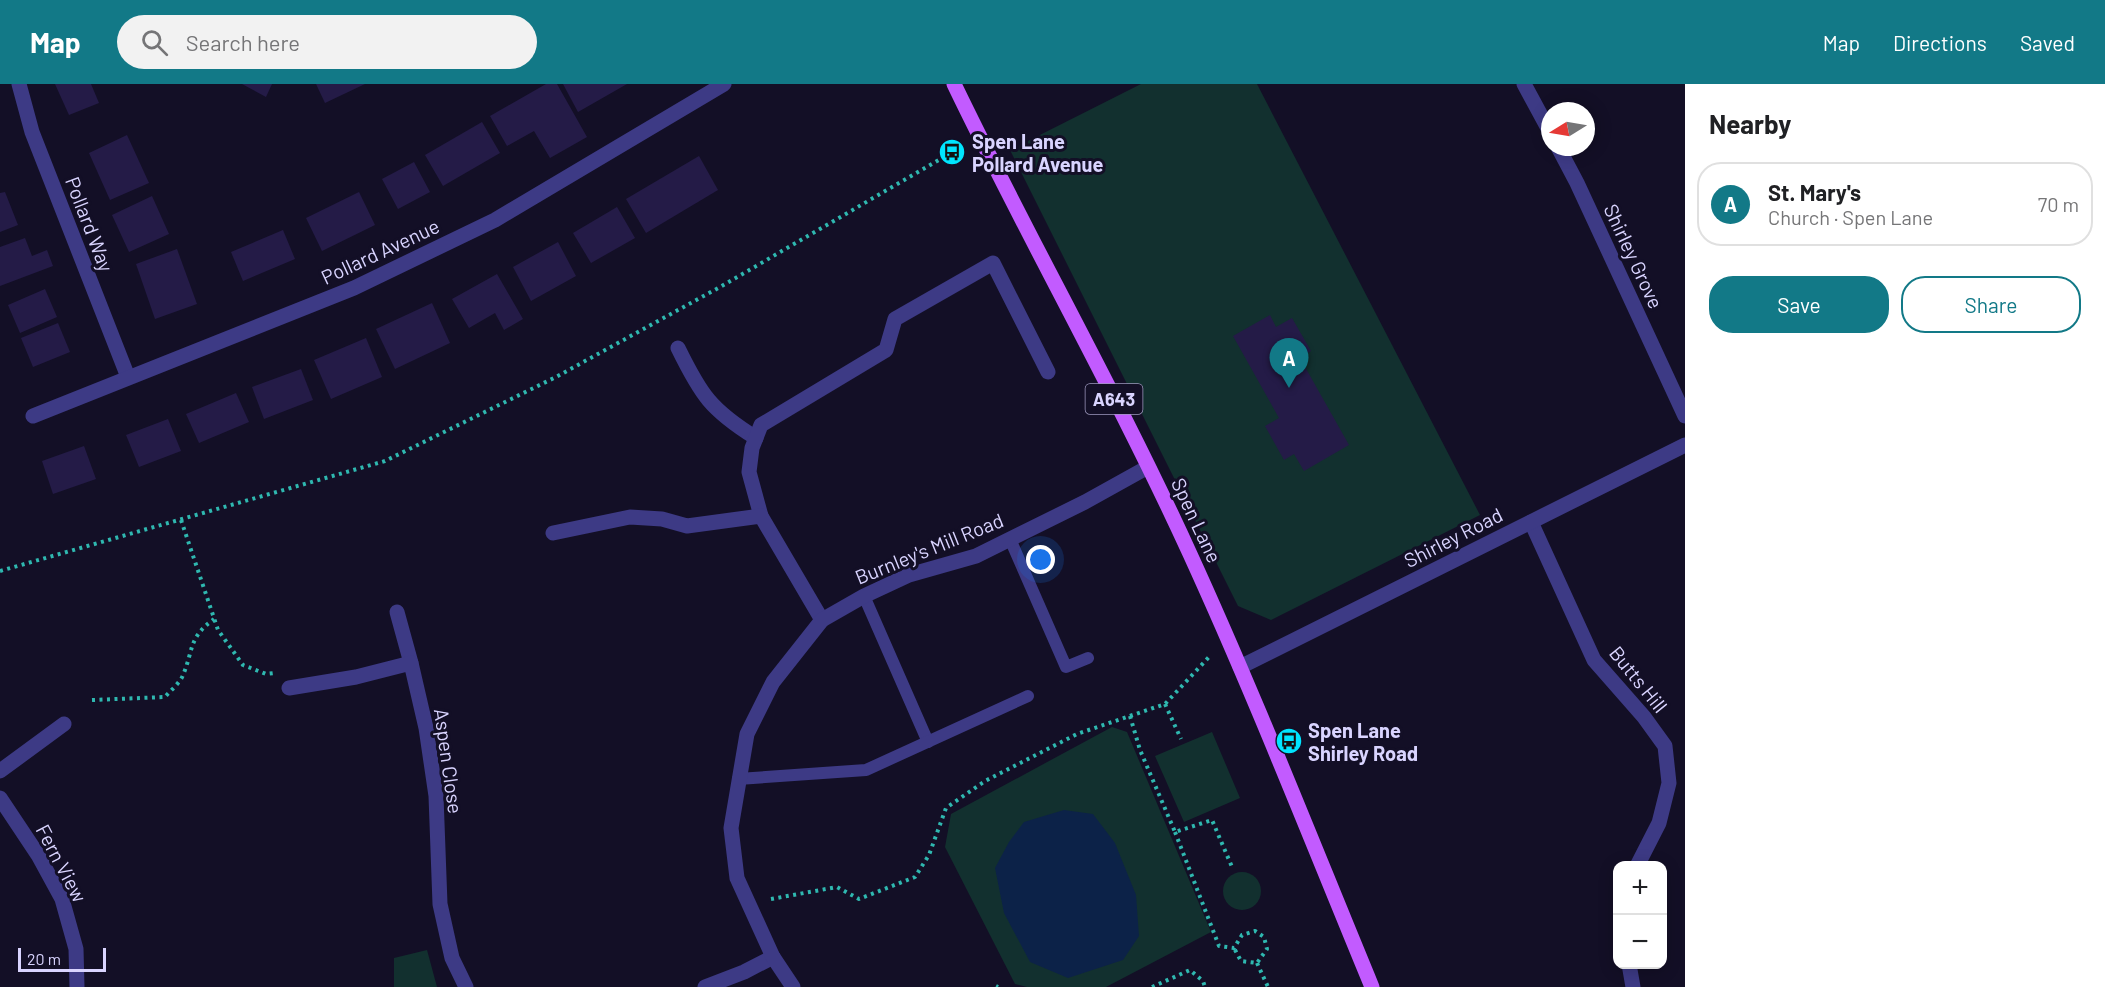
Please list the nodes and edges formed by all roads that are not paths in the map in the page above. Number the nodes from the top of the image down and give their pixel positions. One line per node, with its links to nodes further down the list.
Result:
1 (19, 84): 9 (street, Pollard Way)
2 (724, 84): 9 (street, Pollard Avenue)
3 (954, 84): 14 (main road, Spen Lane / A643)
4 (1524, 84): 5 (street)
5 (1541, 115)
6 (1563, 156): 11 (street, Shirley Grove)
7 (678, 348): 12 (street)
8 (1048, 372): 12 (street)
9 (128, 377): 10 (street, Pollard Avenue)
10 (33, 416)
11 (1685, 416)
12 (756, 438): 15 (street)
13 (1685, 445): 16 (street, Shirley Road)
14 (1148, 467): 18 (street, Burnley's Mill Road); 24 (main road, Spen Lane / A643)
15 (761, 516): 17 (street); 21 (street)
16 (1531, 522): 24 (street, Shirley Road); 32 (street, Butts Hill)
17 (553, 533)
18 (1010, 539): 19 (street, Burnley's Mill Road); 22 (lane)
19 (864, 596): 21 (street, Burnley's Mill Road); 28 (lane)
20 (397, 612): 23 (street, Aspen Close)
21 (822, 620): 30 (street, Burnley's Mill Road)
22 (1088, 658)
23 (411, 663): 25 (street); 36 (street, Aspen Close)
24 (1240, 667): 39 (main road, Spen Lane / A643)
25 (289, 688)
26 (1028, 696): 28 (lane)
27 (64, 724): 29 (street)
28 (928, 742): 30 (lane)
29 (0, 771)
30 (738, 779): 33 (street, Burnley's Mill Road)
31 (0, 798): 35 (street, Fern View)
32 (1640, 861)
33 (773, 957): 37 (street); 38 (street, Burnley's Mill Road)
34 (1630, 969): 40 (street)
35 (77, 987)
36 (466, 987)
37 (705, 987)
38 (793, 987)
39 (1372, 987)
40 (1633, 987)

